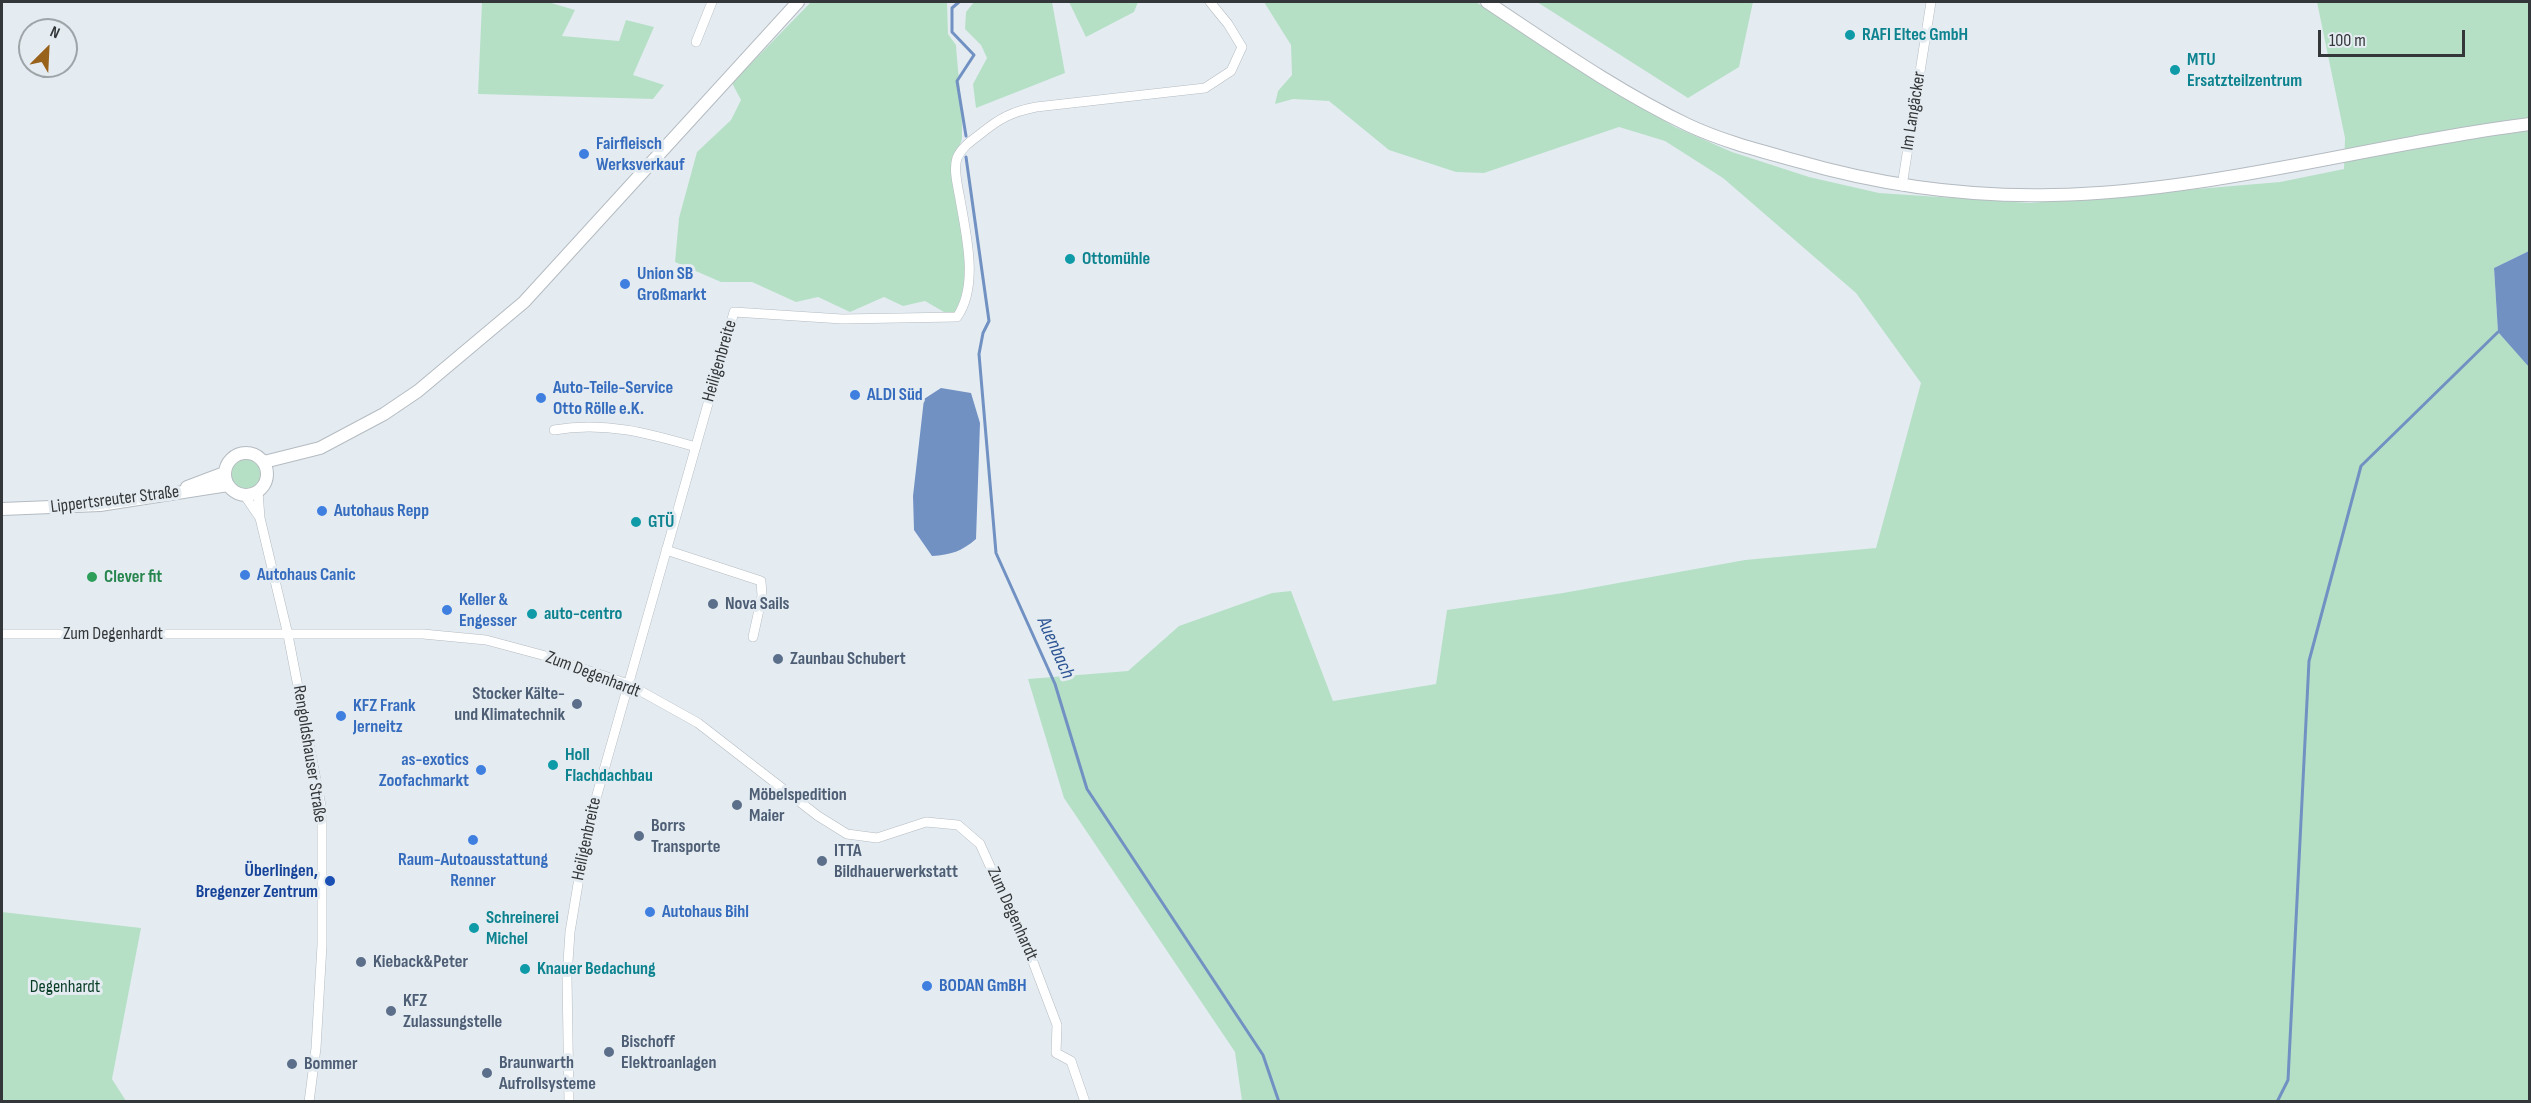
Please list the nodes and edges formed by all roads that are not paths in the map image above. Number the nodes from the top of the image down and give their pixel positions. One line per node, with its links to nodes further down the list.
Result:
1 (712, 2): 6 (street)
2 (798, 2): 11 (main road)
3 (1210, 2): 10 (street, Heiligenbreite)
4 (1487, 2): 8 (main road)
5 (1931, 2): 8 (street, Im Langäcker)
6 (696, 42)
7 (2529, 124): 8 (main road)
8 (1902, 186)
9 (554, 430): 10 (street)
10 (696, 447): 19 (street, Heiligenbreite)
11 (266, 467): 12 (main road); 14 (main road)
12 (224, 472): 13 (main road); 15 (main road)
13 (228, 485): 15 (main road, Lippertsreuter Straße); 16 (main road)
14 (258, 492): 16 (main road); 18 (street, Rengoldshauser Straße)
15 (169, 494): 17 (main road, Lippertsreuter Straße)
16 (245, 496): 18 (street, Rengoldshauser Straße)
17 (2, 509)
18 (260, 518): 21 (street, Rengoldshauser Straße)
19 (666, 550): 22 (street); 23 (street, Heiligenbreite)
20 (2, 634): 21 (street, Zum Degenhardt)
21 (288, 635): 23 (street, Zum Degenhardt); 24 (street, Rengoldshauser Straße)
22 (753, 637)
23 (628, 684): 25 (street, Heiligenbreite); 26 (street, Zum Degenhardt)
24 (309, 1101)
25 (569, 1101)
26 (1085, 1101)

